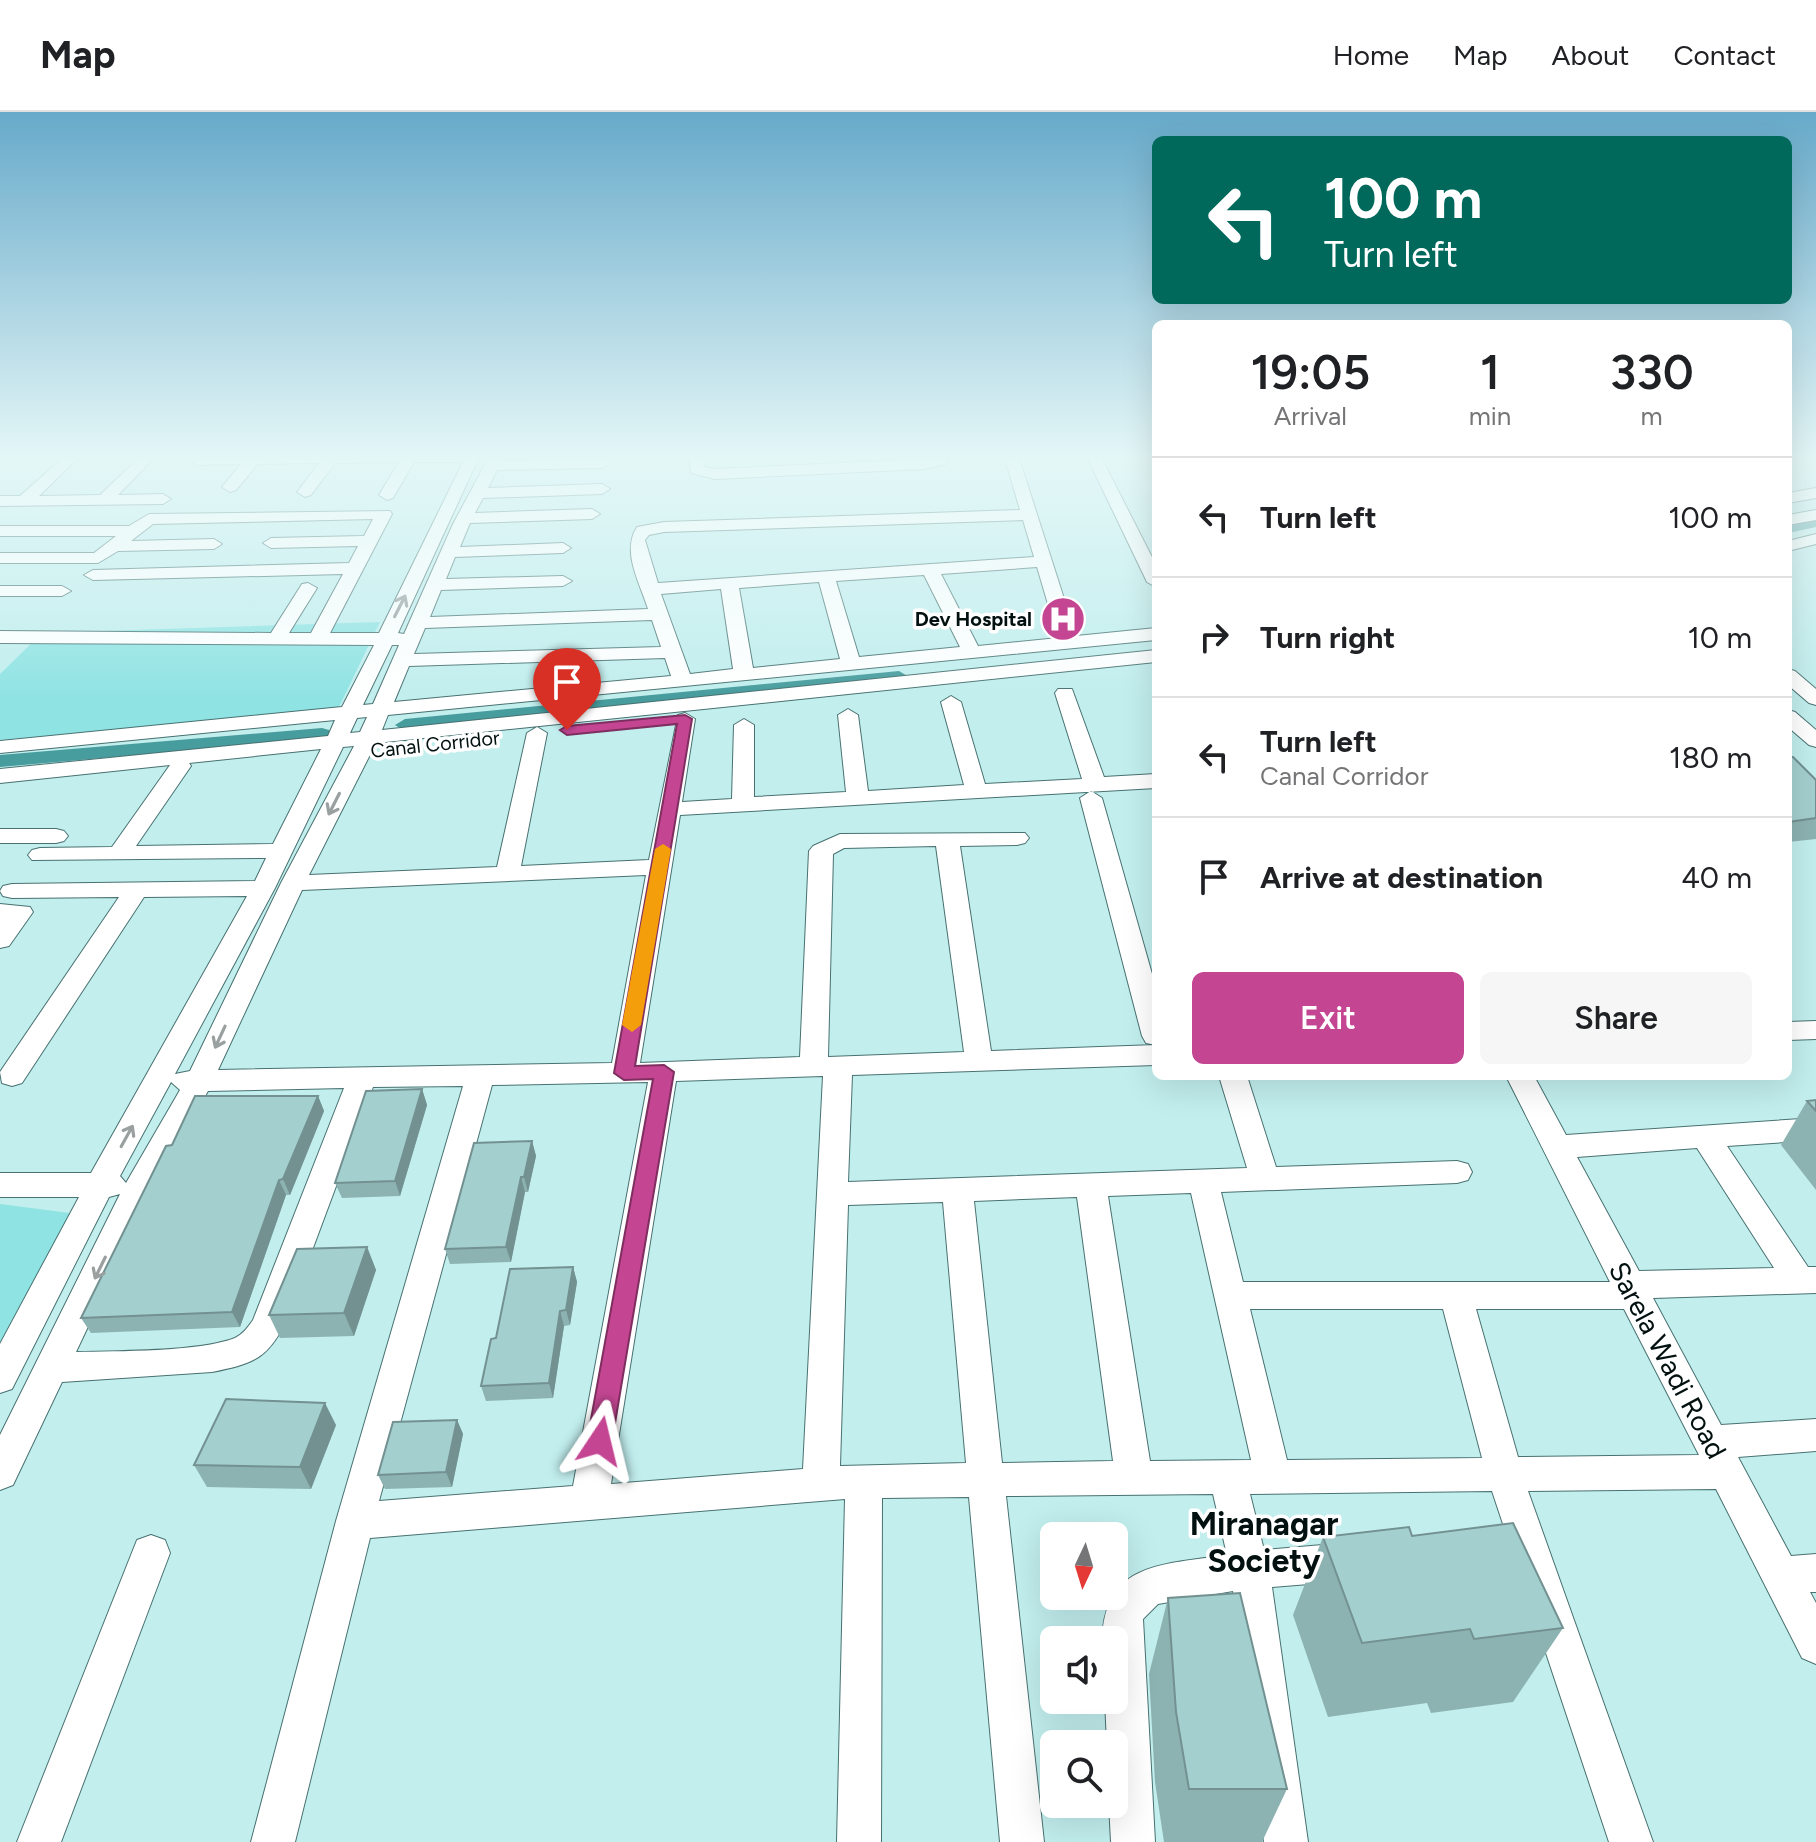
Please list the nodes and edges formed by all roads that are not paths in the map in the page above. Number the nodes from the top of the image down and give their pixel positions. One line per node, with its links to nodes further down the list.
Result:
1 (36, 536): 21 (street)
2 (128, 536): 15 (street)
3 (221, 536): 12 (street)
4 (374, 536): 10 (street)
5 (441, 536): 40 (street, one-way to 5)
6 (456, 536): 17 (street)
7 (640, 536): 32 (street)
8 (1036, 536): 20 (street)
9 (1816, 539): 14 (street)
10 (372, 541): 11 (street); 23 (street)
11 (271, 543)
12 (214, 544): 15 (street); 25 (street)
13 (1147, 545): 22 (street)
14 (1792, 545)
15 (115, 546): 21 (street)
16 (563, 548): 17 (street)
17 (449, 552): 30 (street)
18 (1816, 552): 19 (street)
19 (1792, 557)
20 (1045, 561): 24 (street); 42 (street)
21 (4, 562)
22 (1152, 566)
23 (357, 568): 25 (street); 39 (street)
24 (930, 569): 27 (street); 45 (street)
25 (191, 572): 26 (street)
26 (93, 575)
27 (826, 577): 29 (street); 47 (street)
28 (563, 581): 30 (street)
29 (729, 583): 32 (street); 49 (street)
30 (435, 585): 41 (street)
31 (308, 588): 38 (street)
32 (650, 589): 35 (street)
33 (0, 591): 34 (street)
34 (62, 591)
35 (659, 614): 41 (street); 44 (street)
36 (1152, 634): 42 (street)
37 (0, 637): 38 (street)
38 (276, 639): 39 (street)
39 (317, 639): 40 (street)
40 (384, 639): 41 (street); 60 (street)
41 (411, 641): 44 (street); 59 (street)
42 (1069, 644): 45 (street)
43 (1152, 645): 59 (street)
44 (673, 652): 51 (street)
45 (972, 652): 47 (street)
46 (1152, 656): 59 (street)
47 (851, 664): 49 (street)
48 (1152, 666): 56 (street, Canal Corridor)
49 (744, 674): 51 (street)
50 (1792, 678): 53 (street)
51 (682, 680): 59 (street)
52 (1065, 693): 70 (street)
53 (1816, 699)
54 (951, 702): 69 (street)
55 (848, 715): 71 (street)
56 (685, 719): 61 (street, Canal Corridor); 73 (street)
57 (1792, 720): 62 (street)
58 (744, 725): 72 (street)
59 (373, 730): 60 (street); 60 (street); 61 (street, Canal Corridor); 83 (street, one-way to 83)
60 (340, 733): 63 (street); 64 (street); 65 (street); 66 (street); 78 (street)
61 (537, 733): 82 (street)
62 (1816, 741)
63 (0, 747)
64 (0, 757)
65 (180, 766): 68 (street); 79 (street)
66 (0, 776)
67 (1152, 782): 70 (street)
68 (0, 783)
69 (976, 790): 70 (street); 71 (street)
70 (1093, 791): 88 (street)
71 (858, 798): 72 (street)
72 (743, 805): 73 (street)
73 (671, 809): 81 (street)
74 (0, 836): 75 (street)
75 (56, 836)
76 (1017, 838): 77 (street)
77 (947, 839): 90 (street); 91 (street)
78 (281, 851): 79 (street); 84 (street)
79 (119, 854): 80 (street)
80 (40, 855)
81 (659, 867): 82 (street); 93 (street)
82 (507, 874): 83 (street)
83 (293, 883): 99 (street, one-way to 99)
84 (263, 888): 85 (street); 100 (street)
85 (137, 889): 86 (street); 94 (street)
86 (6, 902): 87 (street)
87 (0, 940)
88 (1152, 1020)
89 (1152, 1055): 90 (street)
90 (979, 1060): 91 (street)
91 (826, 1065): 92 (street); 112 (street)
92 (664, 1072): 93 (street); 129 (street)
93 (624, 1073): 95 (street)
94 (12, 1076)
95 (480, 1076): 96 (street); 130 (street)
96 (362, 1078): 99 (street); 117 (street)
97 (1234, 1080): 105 (street)
98 (1522, 1080): 103 (street, Sarela Wadi Road)
99 (199, 1081): 100 (street); 109 (street)
100 (156, 1083): 108 (street, one-way to 100)
101 (1816, 1129): 102 (street)
102 (1705, 1136): 103 (street); 113 (street)
103 (1557, 1147): 114 (street, Sarela Wadi Road)
104 (1457, 1172): 105 (street)
105 (1265, 1179): 106 (street)
106 (1203, 1181): 110 (street); 115 (street)
107 (0, 1185): 108 (street)
108 (100, 1185): 109 (street); 118 (street)
109 (140, 1185): 117 (street, one-way to 117)
110 (1091, 1185): 111 (street); 125 (street)
111 (957, 1188): 112 (street); 126 (street)
112 (834, 1194): 128 (street)
113 (1808, 1281): 114 (street)
114 (1632, 1290): 116 (street); 120 (street, Sarela Wadi Road)
115 (1230, 1296): 116 (street); 123 (street)
116 (1456, 1296): 122 (street)
117 (51, 1368): 121 (street)
118 (0, 1378)
119 (1816, 1435): 120 (street)
120 (1720, 1457): 122 (street); 134 (street, Sarela Wadi Road)
121 (0, 1473)
122 (1504, 1474): 123 (street); 142 (street)
123 (1273, 1476): 124 (street)
124 (1227, 1477): 125 (street); 133 (street)
125 (1134, 1478): 126 (street)
126 (986, 1480): 127 (street); 139 (street)
127 (864, 1481): 128 (street); 138 (street)
128 (821, 1483): 129 (street)
129 (589, 1502): 130 (street)
130 (355, 1521): 137 (street)
131 (151, 1553): 136 (street)
132 (1389, 1558): 133 (street)
133 (1250, 1570): 140 (street); 141 (street)
134 (1798, 1574): 135 (street, Sarela Wadi Road)
135 (1816, 1644)
136 (39, 1842)
137 (273, 1842)
138 (859, 1842)
139 (1022, 1842)
140 (1133, 1842)
141 (1286, 1842)
142 (1631, 1842)

